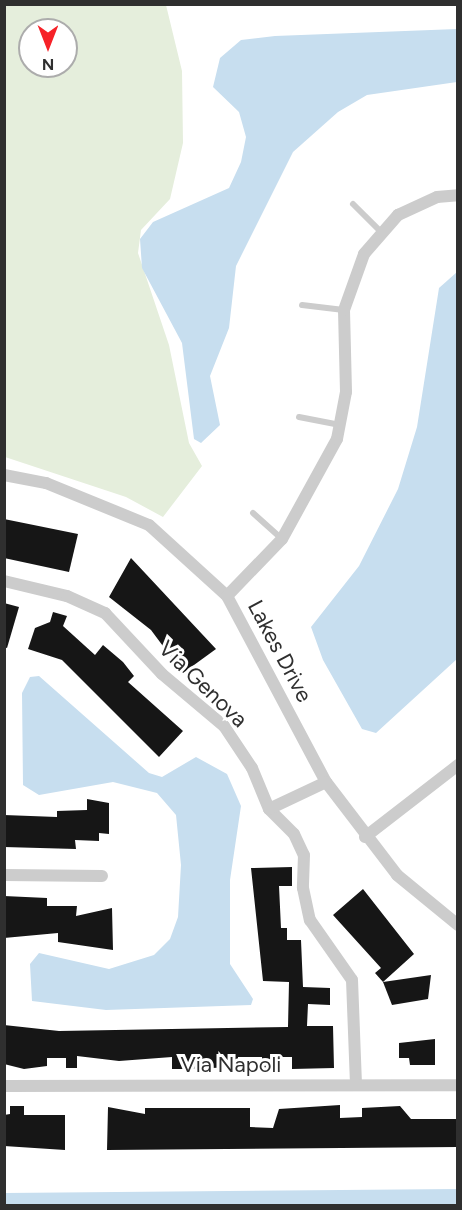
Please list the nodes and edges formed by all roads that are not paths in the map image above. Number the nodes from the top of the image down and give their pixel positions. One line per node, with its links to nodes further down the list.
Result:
1 (458, 195): 3 (street)
2 (352, 204): 3 (lane)
3 (382, 233): 5 (street)
4 (302, 305): 5 (lane)
5 (344, 310): 7 (street)
6 (299, 417): 7 (lane)
7 (340, 425): 10 (street)
8 (4, 475): 12 (street, Lakes Drive)
9 (253, 513): 10 (lane)
10 (282, 538): 12 (street)
11 (4, 581): 15 (street, Via Genova)
12 (227, 596): 14 (street, Lakes Drive)
13 (458, 765): 16 (street)
14 (326, 782): 15 (street); 16 (street, Lakes Drive)
15 (269, 809): 20 (street, Via Genova)
16 (365, 837): 19 (street, Lakes Drive)
17 (4, 875): 18 (street)
18 (102, 876)
19 (458, 925)
20 (356, 1085): 21 (street, Via Napoli); 22 (street, Via Napoli)
21 (458, 1085)
22 (4, 1086)

